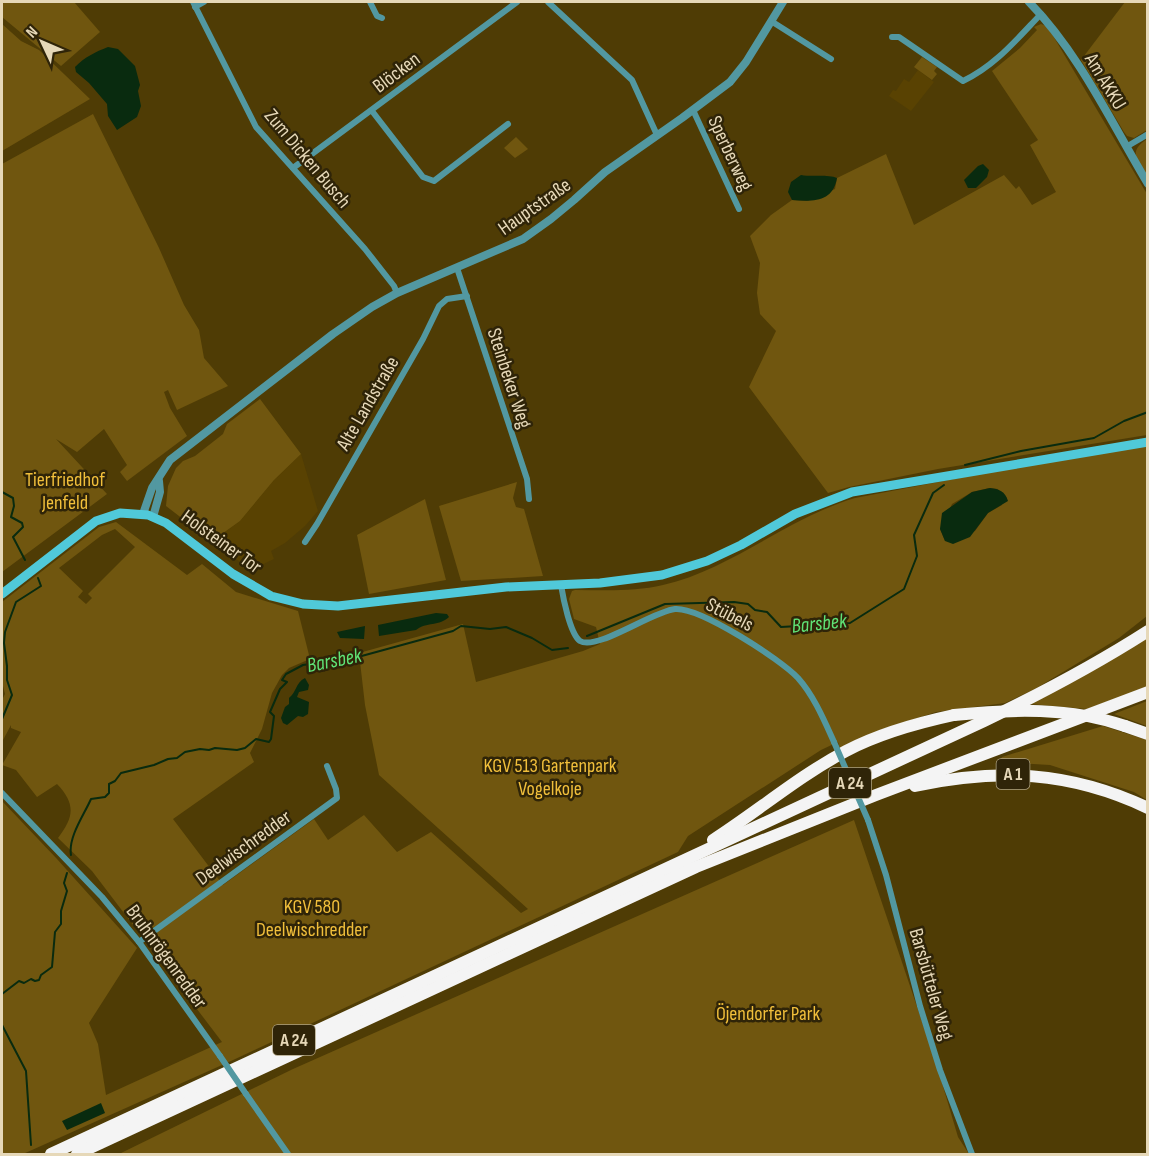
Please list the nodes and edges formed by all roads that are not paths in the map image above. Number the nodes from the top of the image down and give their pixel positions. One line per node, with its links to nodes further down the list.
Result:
1 (204, 2): 7 (street)
2 (370, 2): 9 (street)
3 (517, 2): 14 (street, Blöcken)
4 (548, 2): 16 (street)
5 (783, 2): 10 (street, Hauptstraße)
6 (1029, 2): 8 (street, Am AKKU)
7 (194, 4): 19 (street, Zum Dicken Busch)
8 (1041, 14): 11 (street); 18 (street, Am AKKU)
9 (382, 18)
10 (771, 21): 12 (street); 13 (street, Hauptstraße)
11 (892, 37)
12 (831, 59)
13 (693, 110): 16 (street, Hauptstraße); 21 (street, Sperberweg)
14 (372, 111): 15 (street); 19 (street, Blöcken)
15 (508, 124)
16 (657, 135): 22 (street, Hauptstraße)
17 (1148, 135): 18 (street)
18 (1126, 147): 20 (street, Am AKKU)
19 (293, 168): 23 (street, Zum Dicken Busch)
20 (1148, 184)
21 (739, 210)
22 (457, 268): 23 (street, Hauptstraße); 24 (street, Steinbeker Weg)
23 (397, 293): 26 (street, Hauptstraße)
24 (467, 296): 27 (street, Steinbeker Weg); 30 (street, Alte Landstraße)
25 (1148, 442): 31 (main road, Holsteiner Tor)
26 (159, 481): 28 (street, Hauptstraße); 29 (street)
27 (529, 499)
28 (143, 514): 29 (main road, Holsteiner Tor); 32 (main road, Holsteiner Tor)
29 (153, 517): 31 (main road, Holsteiner Tor)
30 (305, 542)
31 (561, 585): 40 (street, Stübels, bridge)
32 (2, 594)
33 (1148, 630): 41 (highway, A 24)
34 (1148, 692): 38 (highway, A 24)
35 (1148, 734): 41 (highway, A 24, bridge)
36 (327, 766): 42 (street, Deelwischredder)
37 (2, 793): 42 (street, Bruhnrögenredder)
38 (876, 795): 39 (highway, A 1); 44 (highway, A 24)
39 (1148, 808)
40 (868, 819): 46 (street, Barsbütteler Weg)
41 (654, 874): 43 (highway, A 24)
42 (139, 942): 45 (street, Bruhnrögenredder, bridge)
43 (51, 1155)
44 (77, 1155)
45 (288, 1155)
46 (972, 1155)

